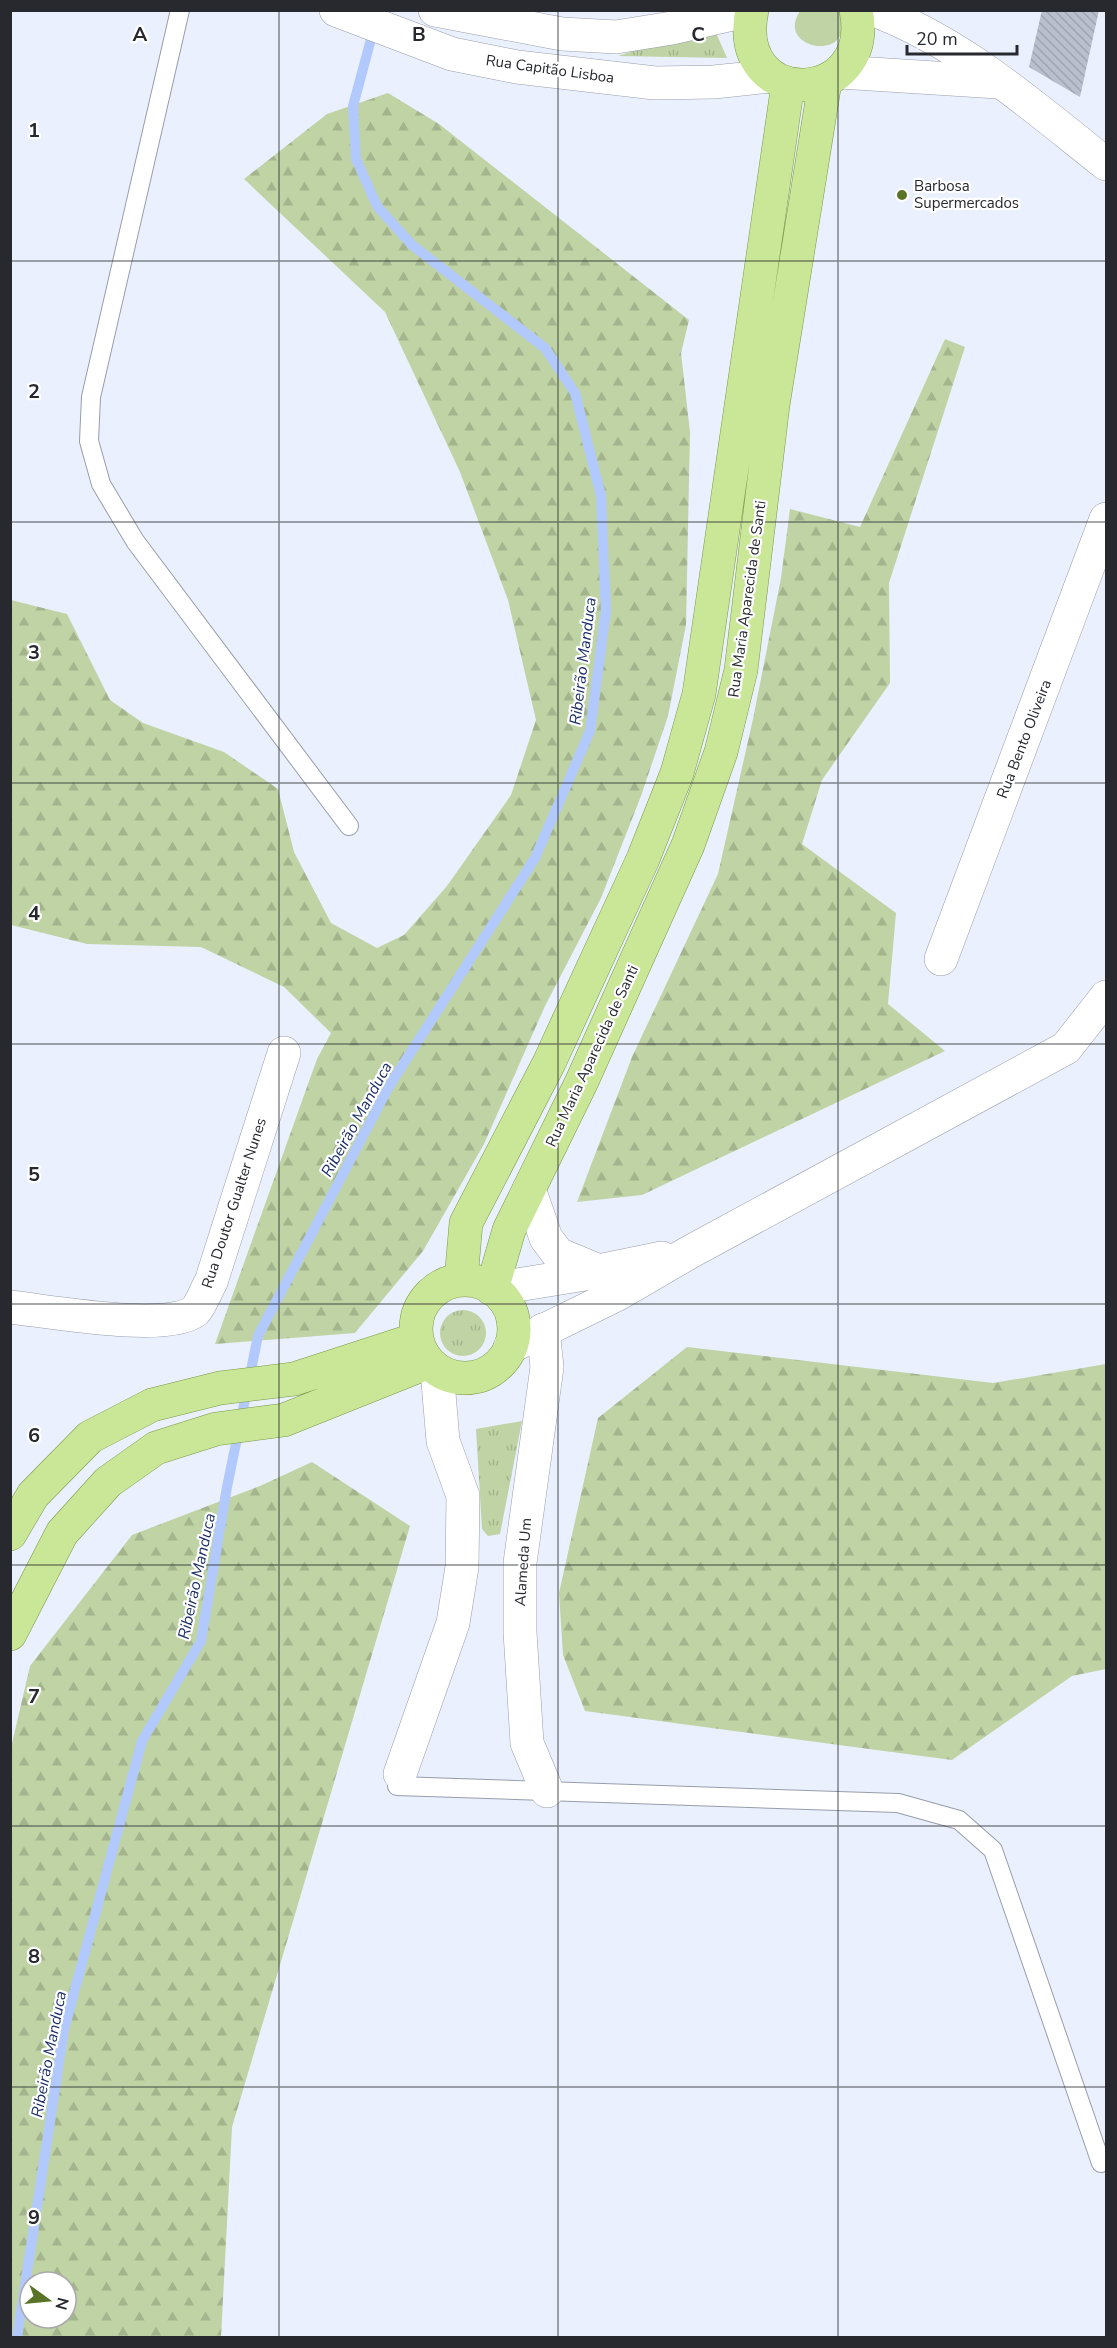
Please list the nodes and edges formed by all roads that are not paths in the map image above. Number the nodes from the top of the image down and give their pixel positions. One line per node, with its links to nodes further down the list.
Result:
1 (180, 10): 12 (lane)
2 (336, 10): 8 (street, Rua Capitão Lisboa)
3 (751, 10): 6 (street); 8 (main road)
4 (856, 10): 7 (main road)
5 (874, 10): 9 (street)
6 (442, 12)
7 (832, 77): 8 (main road); 9 (street); 16 (main road, Rua Maria Aparecida de Santi)
8 (780, 80): 19 (main road)
9 (1003, 82): 10 (street)
10 (1107, 164)
11 (1107, 519): 13 (street, Rua Bento Oliveira)
12 (349, 826)
13 (941, 959)
14 (1107, 997): 17 (street)
15 (284, 1053): 21 (street, Rua Doutor Gualter Nunes)
16 (529, 1190): 18 (street); 20 (main road, Rua Maria Aparecida de Santi)
17 (690, 1252): 18 (street); 22 (street)
18 (599, 1271): 20 (street)
19 (461, 1280): 20 (main road); 24 (main road)
20 (492, 1288): 23 (main road)
21 (10, 1307)
22 (543, 1330): 23 (street); 28 (street, Alameda Um)
23 (510, 1347): 24 (main road)
24 (428, 1357): 25 (main road); 26 (main road); 27 (street)
25 (10, 1534)
26 (10, 1634)
27 (398, 1780): 28 (lane)
28 (548, 1791): 29 (lane)
29 (1101, 2163)

